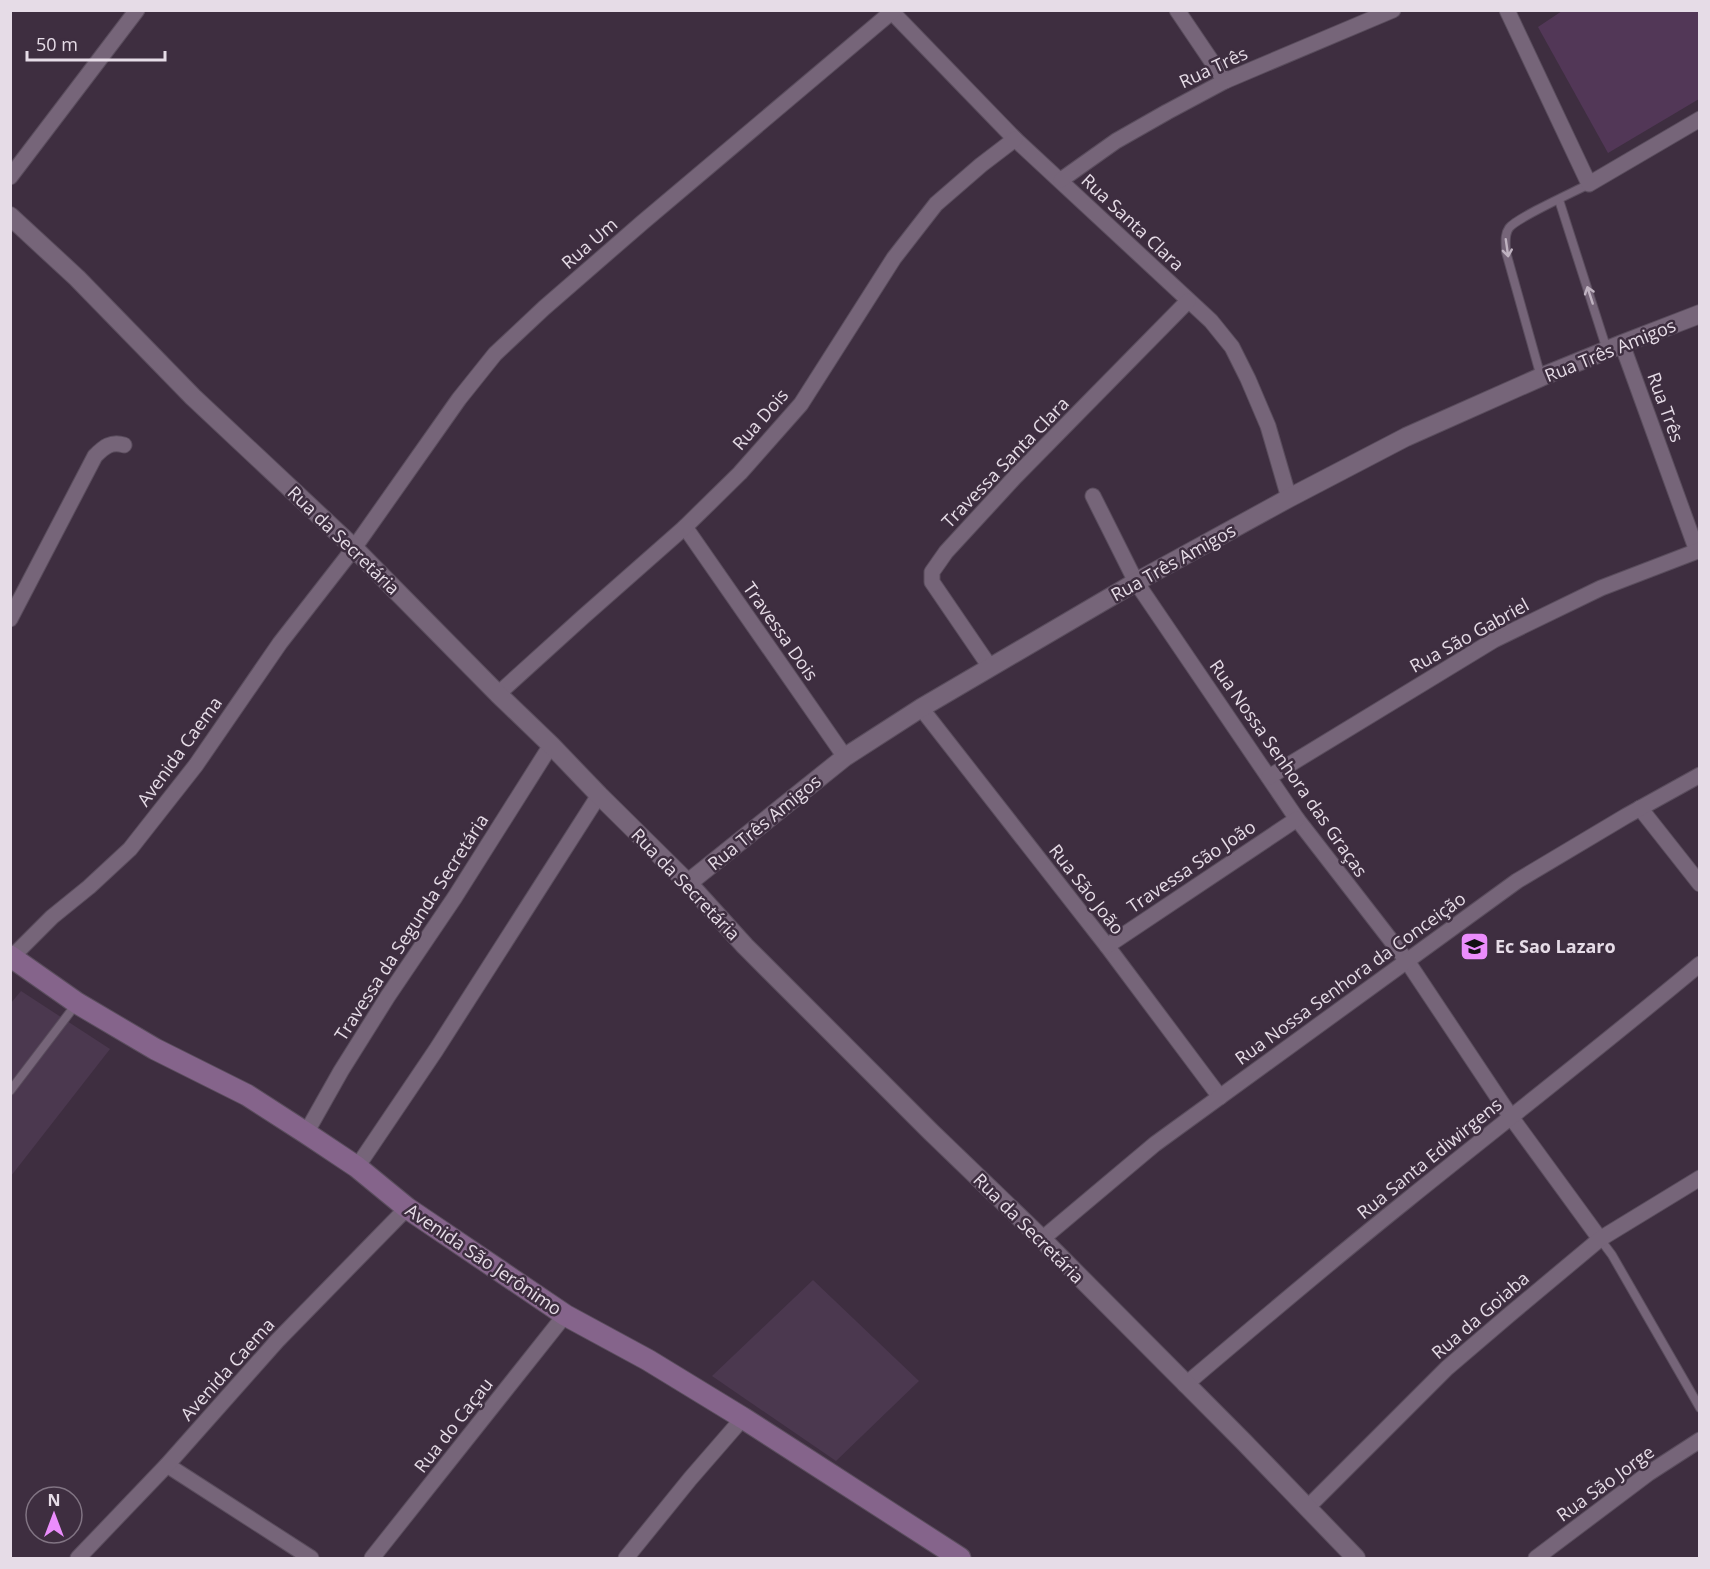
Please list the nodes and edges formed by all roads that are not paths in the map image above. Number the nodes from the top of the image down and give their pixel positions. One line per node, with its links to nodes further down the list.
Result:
1 (137, 10): 9 (street)
2 (1177, 10): 6 (street)
3 (1393, 10): 6 (street, Rua Três)
4 (893, 11): 8 (street, Rua Santa Clara); 22 (street, Rua Um)
5 (1514, 13): 11 (street)
6 (1225, 81): 10 (street, Rua Três)
7 (1700, 118): 11 (street)
8 (1015, 139): 10 (street, Rua Santa Clara); 21 (street, Rua Dois)
9 (10, 177)
10 (1061, 180): 14 (street, Rua Santa Clara)
11 (1589, 184): 12 (lane)
12 (1559, 200): 16 (lane, one-way to 12); 17 (lane, one-way to 17)
13 (10, 216): 22 (street, Rua da Secretária)
14 (1188, 301): 20 (street, Rua Santa Clara); 26 (street, Travessa Santa Clara)
15 (1700, 315): 16 (street, Rua Três Amigos)
16 (1615, 347): 17 (street, Rua Três Amigos); 23 (street, Rua Três)
17 (1541, 377): 20 (street, Rua Três Amigos)
18 (124, 445): 25 (street)
19 (1093, 496): 24 (street, Rua Nossa Senhora das Graças)
20 (1289, 498): 24 (street, Rua Três Amigos)
21 (685, 527): 27 (street, Rua Dois); 30 (street, Travessa Dois)
22 (354, 548): 27 (street, Rua da Secretária); 39 (street, Avenida Caema)
23 (1698, 551): 32 (street, Rua São Gabriel)
24 (1137, 582): 26 (street, Rua Três Amigos); 32 (street, Rua Nossa Senhora das Graças)
25 (10, 619)
26 (990, 667): 28 (street, Rua Três Amigos)
27 (498, 694): 29 (street, Rua da Secretária)
28 (921, 708): 30 (street, Rua Três Amigos); 38 (street, Rua São João)
29 (551, 745): 33 (street, Rua da Secretária); 46 (street, Travessa da Segunda Secretária)
30 (845, 757): 36 (street, Rua Três Amigos)
31 (1700, 775): 34 (street, Rua Nossa Senhora da Conceição)
32 (1269, 777): 35 (street, Rua Nossa Senhora das Graças)
33 (599, 795): 36 (street, Rua da Secretária); 47 (street)
34 (1640, 808): 37 (street); 40 (street, Rua Nossa Senhora da Conceição)
35 (1297, 819): 38 (street, Travessa São João); 40 (street, Rua Nossa Senhora das Graças)
36 (688, 883): 50 (street, Rua da Secretária)
37 (1700, 884)
38 (1107, 946): 44 (street, Rua São João)
39 (11, 957): 42 (main road, Avenida São Jerônimo)
40 (1407, 962): 44 (street, Rua Nossa Senhora da Conceição); 45 (street, Rua Nossa Senhora das Graças)
41 (1700, 964): 45 (street, Rua Santa Ediwirgens)
42 (77, 1003): 43 (lane); 46 (main road, Avenida São Jerônimo)
43 (10, 1090)
44 (1220, 1097): 50 (street, Rua Nossa Senhora da Conceição)
45 (1511, 1117): 51 (street, Rua Nossa Senhora das Graças); 53 (street, Rua Santa Ediwirgens)
46 (306, 1132): 47 (main road, Avenida São Jerônimo)
47 (357, 1167): 49 (main road, Avenida São Jerônimo)
48 (1700, 1178): 51 (street, Rua da Goiaba)
49 (407, 1208): 52 (main road, Avenida São Jerônimo); 57 (street, Avenida Caema)
50 (1042, 1239): 53 (street, Rua da Secretária)
51 (1600, 1239): 54 (lane); 58 (street, Rua da Goiaba)
52 (565, 1315): 55 (main road, Avenida São Jerônimo); 61 (street, Rua do Caçau)
53 (1185, 1385): 58 (street, Rua da Secretária)
54 (1700, 1408)
55 (743, 1418): 62 (street); 63 (main road, Avenida São Jerônimo)
56 (1700, 1440): 65 (street, Rua São Jorge)
57 (167, 1465): 59 (street, Avenida Caema); 60 (street)
58 (1307, 1508): 64 (street, Rua da Secretária)
59 (78, 1558)
60 (311, 1558)
61 (372, 1558)
62 (626, 1558)
63 (960, 1558)
64 (1356, 1558)
65 (1536, 1558)

